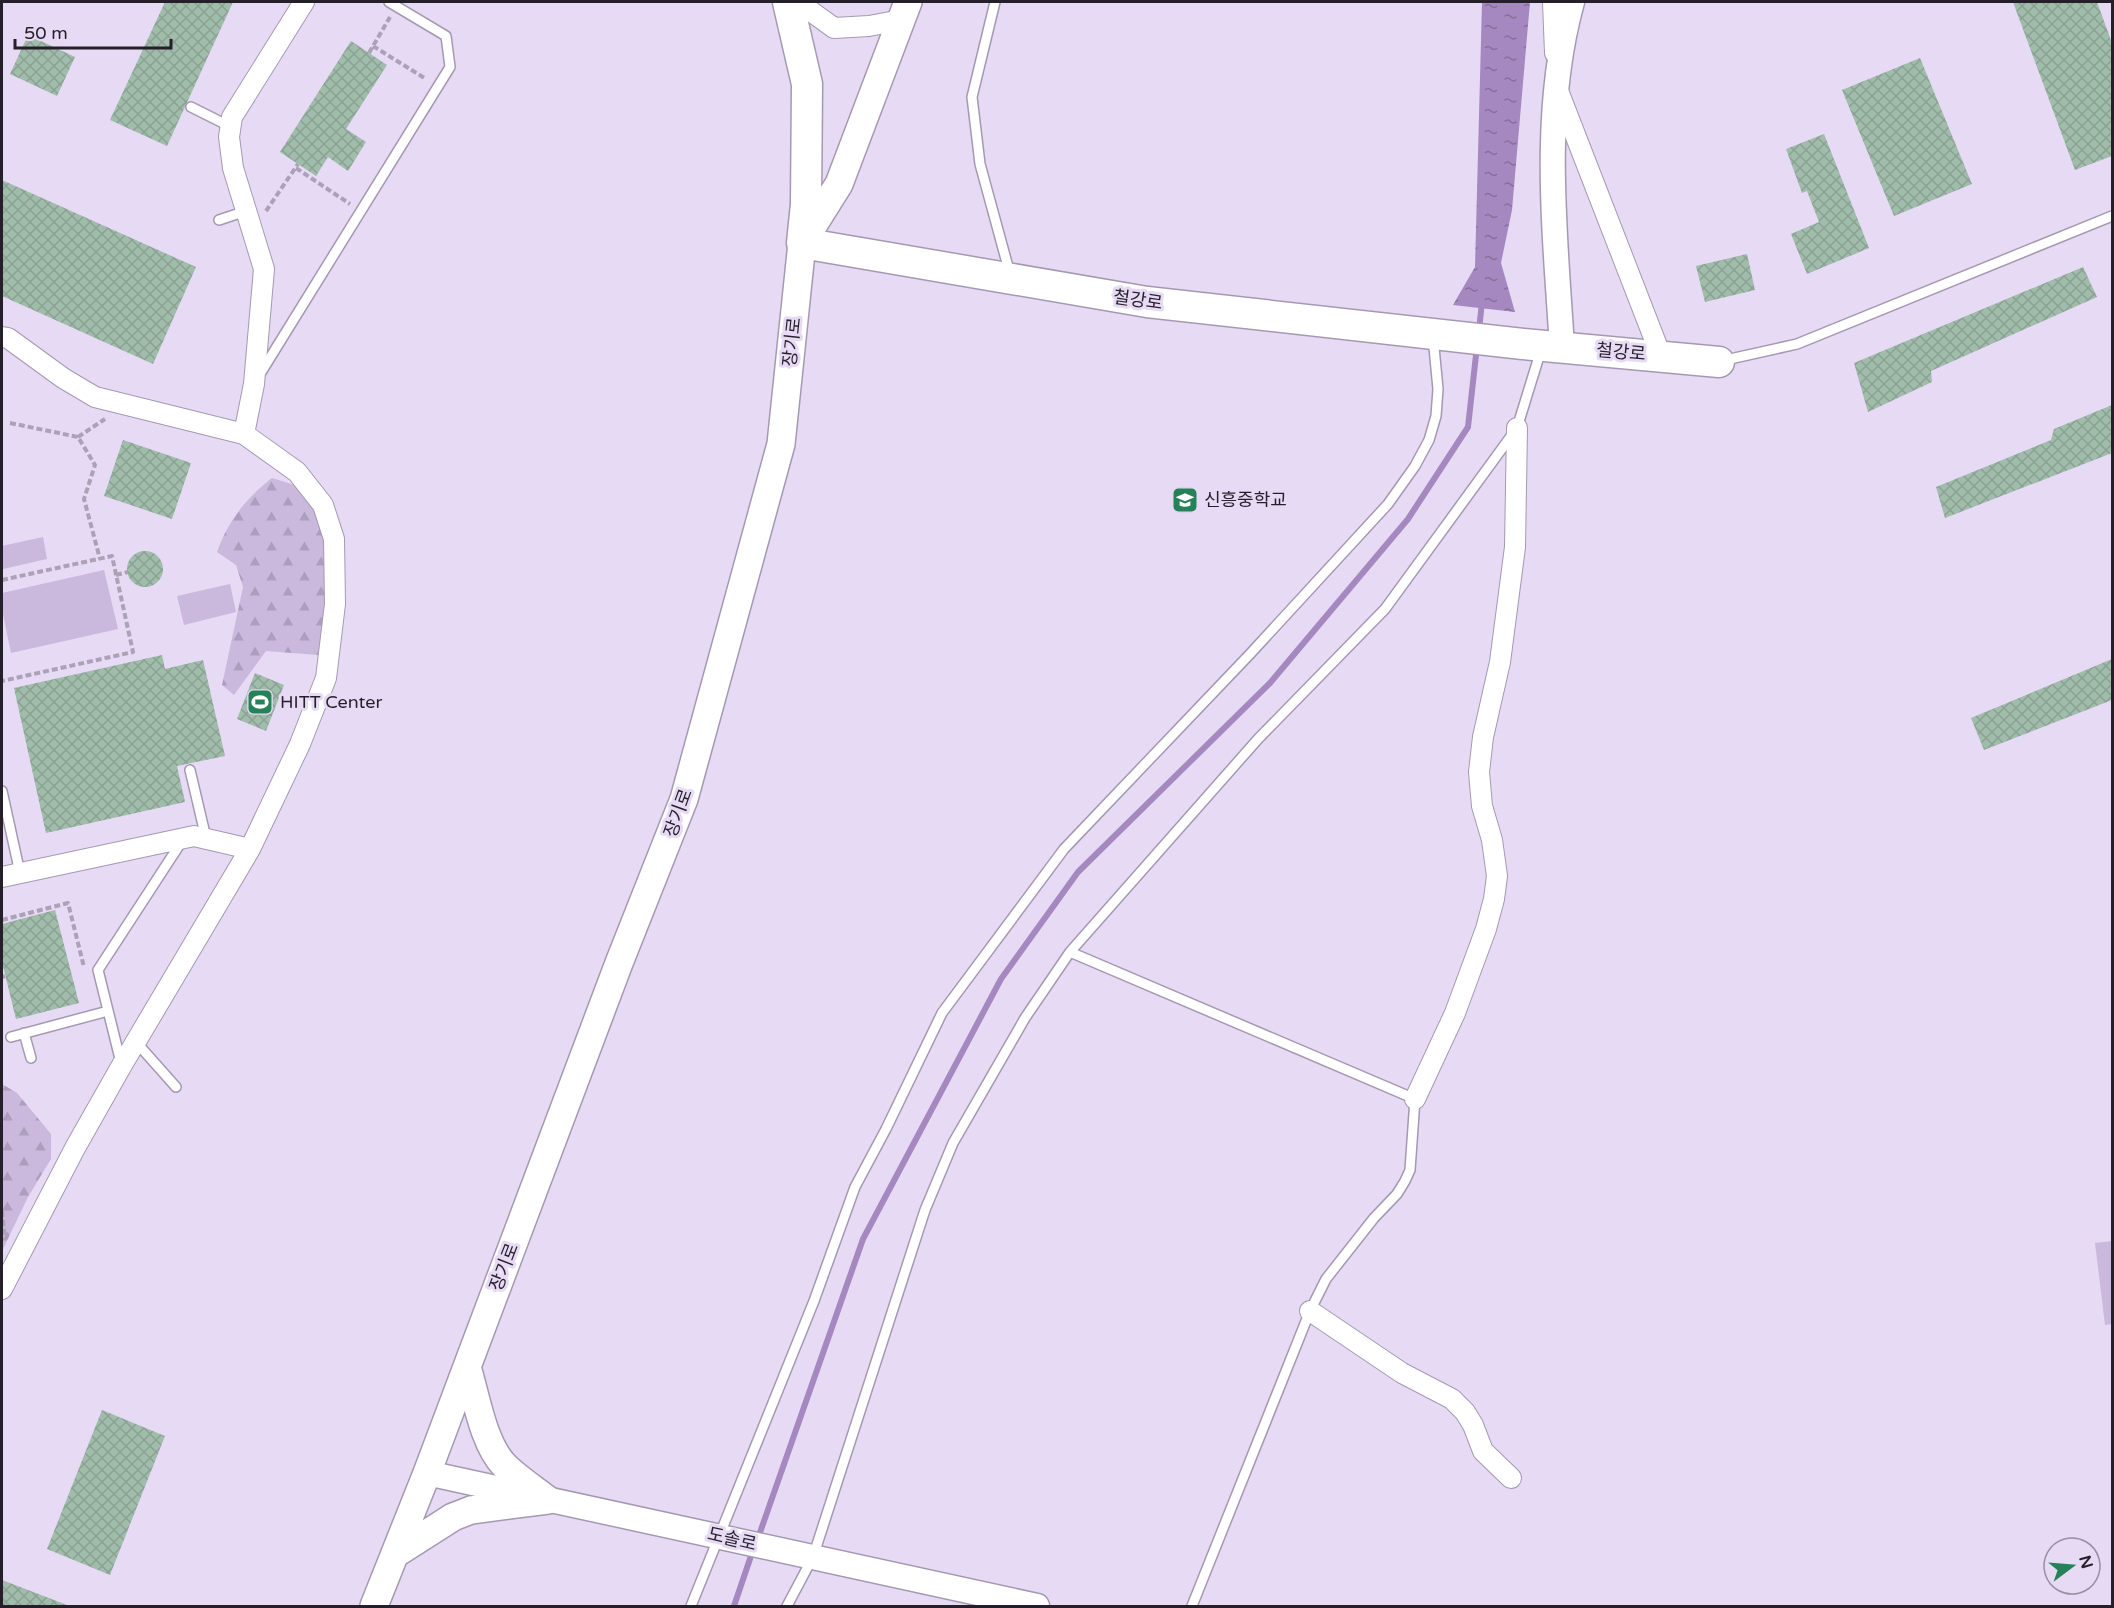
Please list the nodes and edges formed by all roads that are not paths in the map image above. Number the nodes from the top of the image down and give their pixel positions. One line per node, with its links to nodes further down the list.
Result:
1 (304, 2): 11 (street)
2 (788, 2): 15 (main road)
3 (798, 2): 8 (street)
4 (995, 2): 16 (lane)
5 (1553, 2): 9 (street)
6 (1572, 2): 9 (street)
7 (393, 4): 22 (lane)
8 (904, 11): 15 (main road, 장기로)
9 (1556, 85): 19 (street); 20 (street)
10 (191, 107): 11 (lane)
11 (231, 127): 12 (street)
12 (246, 211): 14 (lane); 22 (street)
13 (2112, 216): 21 (lane)
14 (219, 220)
15 (802, 243): 16 (main road, 철강로); 42 (main road, 장기로)
16 (1012, 279): 17 (main road, 철강로)
17 (1437, 333): 19 (main road, 철강로); 46 (lane)
18 (2, 337): 24 (street)
19 (1542, 345): 20 (main road, 철강로); 23 (lane)
20 (1661, 356): 21 (main road, 철강로)
21 (1719, 362)
22 (254, 384): 24 (street)
23 (1517, 428): 31 (lane); 39 (street)
24 (244, 434): 29 (street)
25 (190, 770): 28 (lane)
26 (2, 791): 30 (lane)
27 (184, 838): 28 (street); 30 (street); 32 (lane)
28 (206, 839): 29 (street)
29 (250, 849): 35 (street)
30 (11, 875)
31 (1070, 952): 39 (lane); 48 (lane)
32 (108, 1011): 33 (lane); 37 (lane)
33 (24, 1033): 34 (lane); 36 (lane)
34 (10, 1037)
35 (135, 1041): 37 (street); 38 (lane)
36 (31, 1058)
37 (122, 1065): 40 (street)
38 (176, 1087)
39 (1415, 1099): 41 (lane)
40 (2, 1289)
41 (1310, 1311): 44 (street); 53 (lane)
42 (467, 1367): 43 (main road, 장기로); 45 (main road)
43 (427, 1473): 45 (street, 도솔로); 47 (main road, 장기로)
44 (1511, 1478)
45 (548, 1500): 46 (street, 도솔로); 47 (main road)
46 (725, 1537): 48 (street, 도솔로); 50 (lane)
47 (395, 1554): 49 (main road, 장기로)
48 (803, 1555): 51 (lane); 52 (street, 도솔로)
49 (374, 1606)
50 (691, 1606)
51 (787, 1606)
52 (1037, 1606)
53 (1192, 1606)

